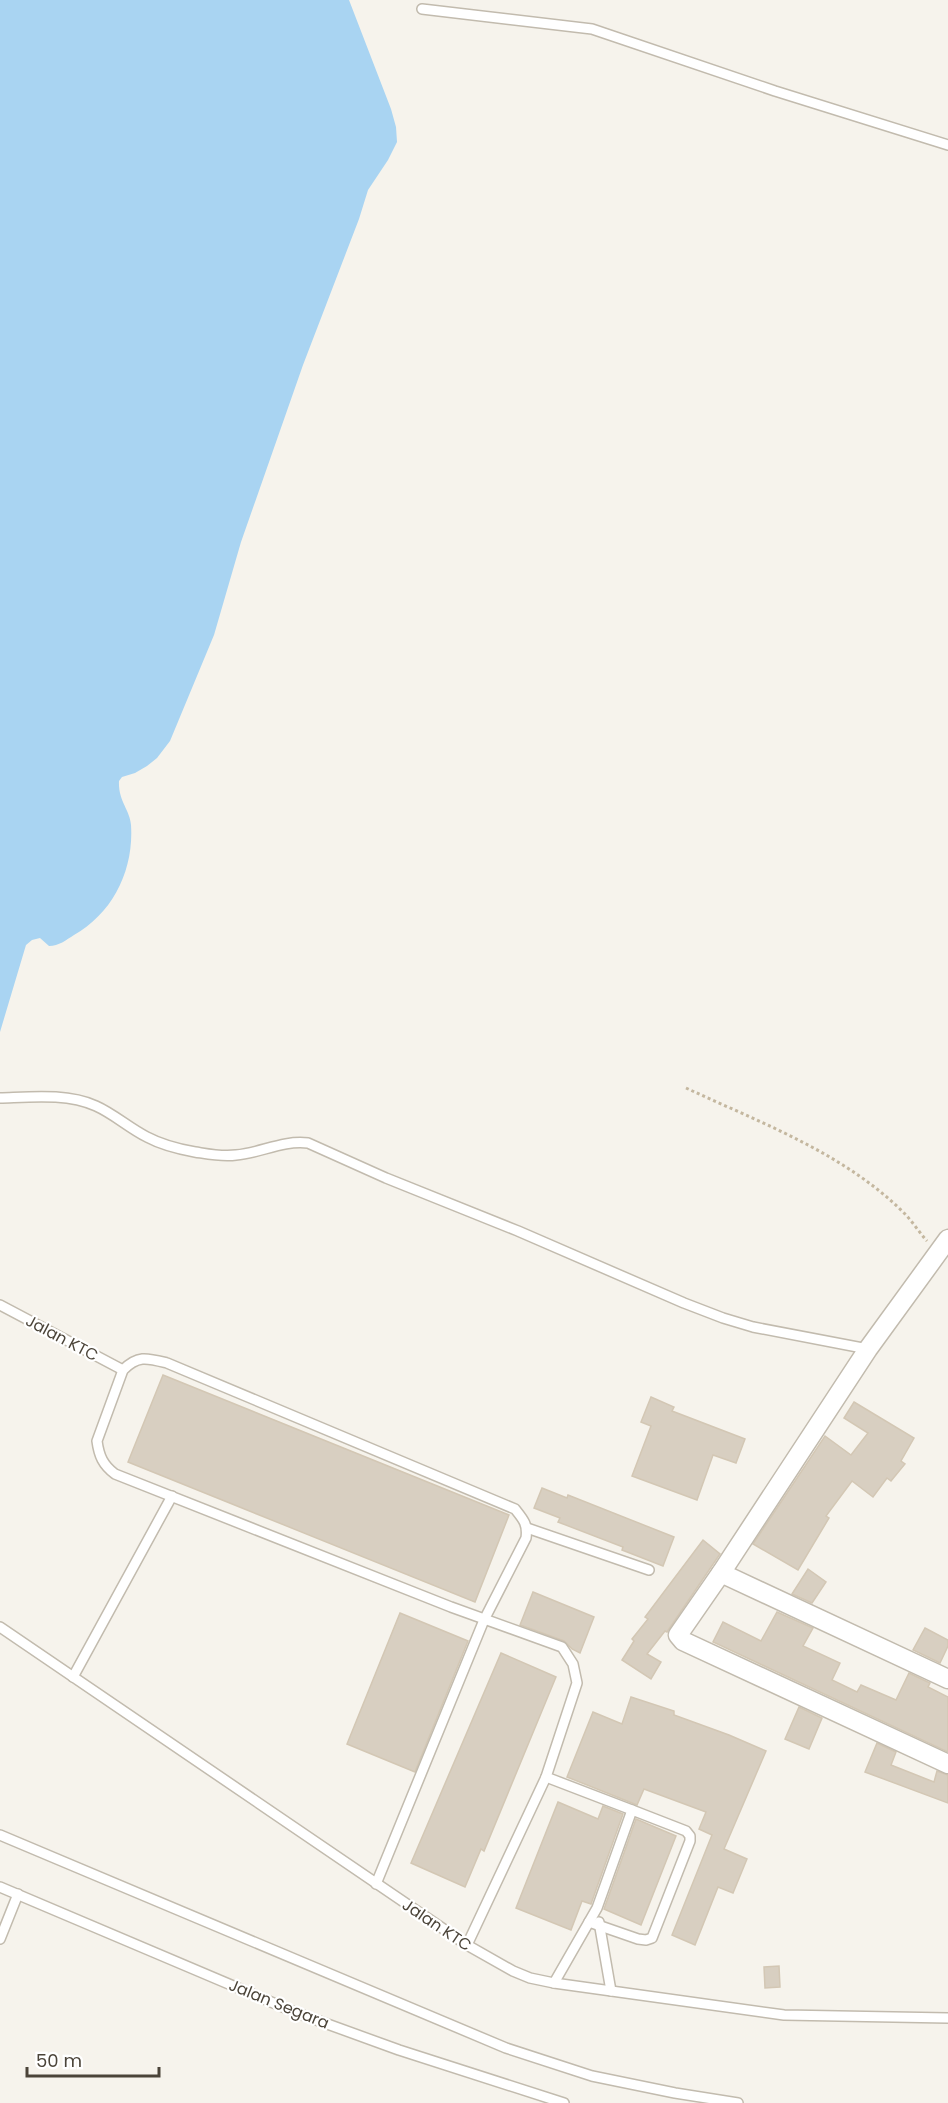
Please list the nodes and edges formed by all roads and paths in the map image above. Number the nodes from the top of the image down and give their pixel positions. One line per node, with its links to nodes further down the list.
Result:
1 (422, 9): 2 (lane)
2 (948, 145)
3 (686, 1088): 6 (path)
4 (0, 1098): 8 (lane)
5 (948, 1239): 6 (street)
6 (937, 1254): 8 (street)
7 (0, 1305): 9 (lane, Jalan KTC)
8 (868, 1349): 13 (street)
9 (123, 1370): 10 (lane); 11 (lane)
10 (172, 1496): 14 (lane); 16 (lane)
11 (527, 1528): 12 (lane); 14 (lane)
12 (649, 1570)
13 (721, 1573): 17 (street); 18 (street)
14 (484, 1620): 19 (lane); 22 (lane)
15 (0, 1627): 16 (lane, Jalan KTC)
16 (73, 1677): 22 (lane, Jalan KTC)
17 (948, 1679)
18 (948, 1764)
19 (546, 1777): 20 (lane); 29 (lane)
20 (632, 1810): 25 (lane); 27 (lane)
21 (0, 1835): 34 (lane)
22 (376, 1884): 29 (lane, Jalan KTC)
23 (0, 1887): 24 (lane, Jalan Segara)
24 (18, 1894): 28 (lane); 33 (lane, Jalan Segara)
25 (597, 1908): 26 (lane); 27 (lane)
26 (589, 1922): 27 (lane); 30 (lane)
27 (600, 1926): 31 (lane)
28 (0, 1939)
29 (467, 1946): 30 (lane, Jalan KTC)
30 (554, 1983): 31 (lane, Jalan KTC)
31 (611, 1991): 32 (lane, Jalan KTC)
32 (948, 2018)
33 (564, 2103)
34 (738, 2103)

